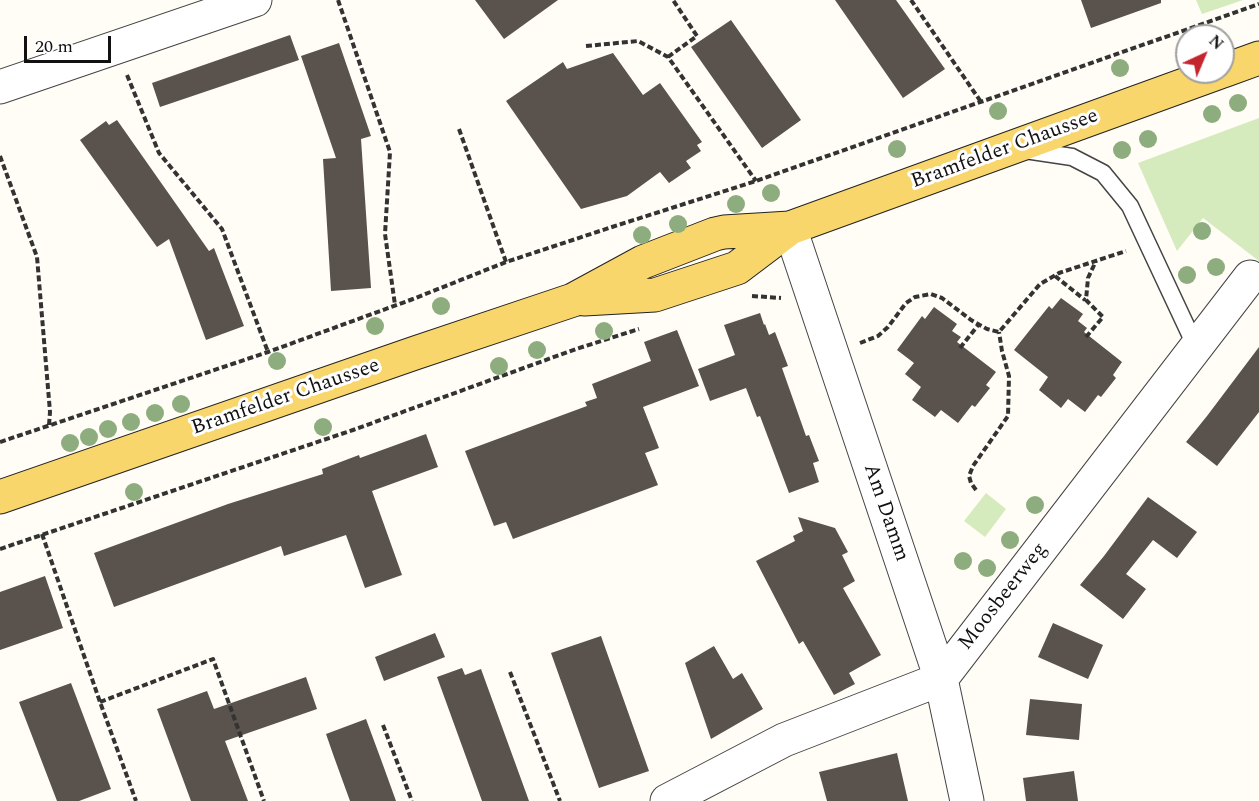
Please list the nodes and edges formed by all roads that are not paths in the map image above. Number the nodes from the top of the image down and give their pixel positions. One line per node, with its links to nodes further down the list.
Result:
1 (255, 0): 5 (street)
2 (1259, 58): 3 (main road, Bramfelder Chaussee)
3 (1235, 66)
4 (1185, 84): 6 (main road, Bramfelder Chaussee)
5 (0, 87)
6 (1012, 147): 7 (main road, Bramfelder Chaussee); 9 (lane)
7 (790, 228): 10 (main road, Bramfelder Chaussee); 11 (street, Am Damm)
8 (1250, 277): 9 (street, Moosbeerweg)
9 (1196, 347): 11 (street, Moosbeerweg)
10 (0, 497)
11 (941, 680): 12 (street); 13 (street, Am Damm)
12 (667, 801)
13 (967, 801)

